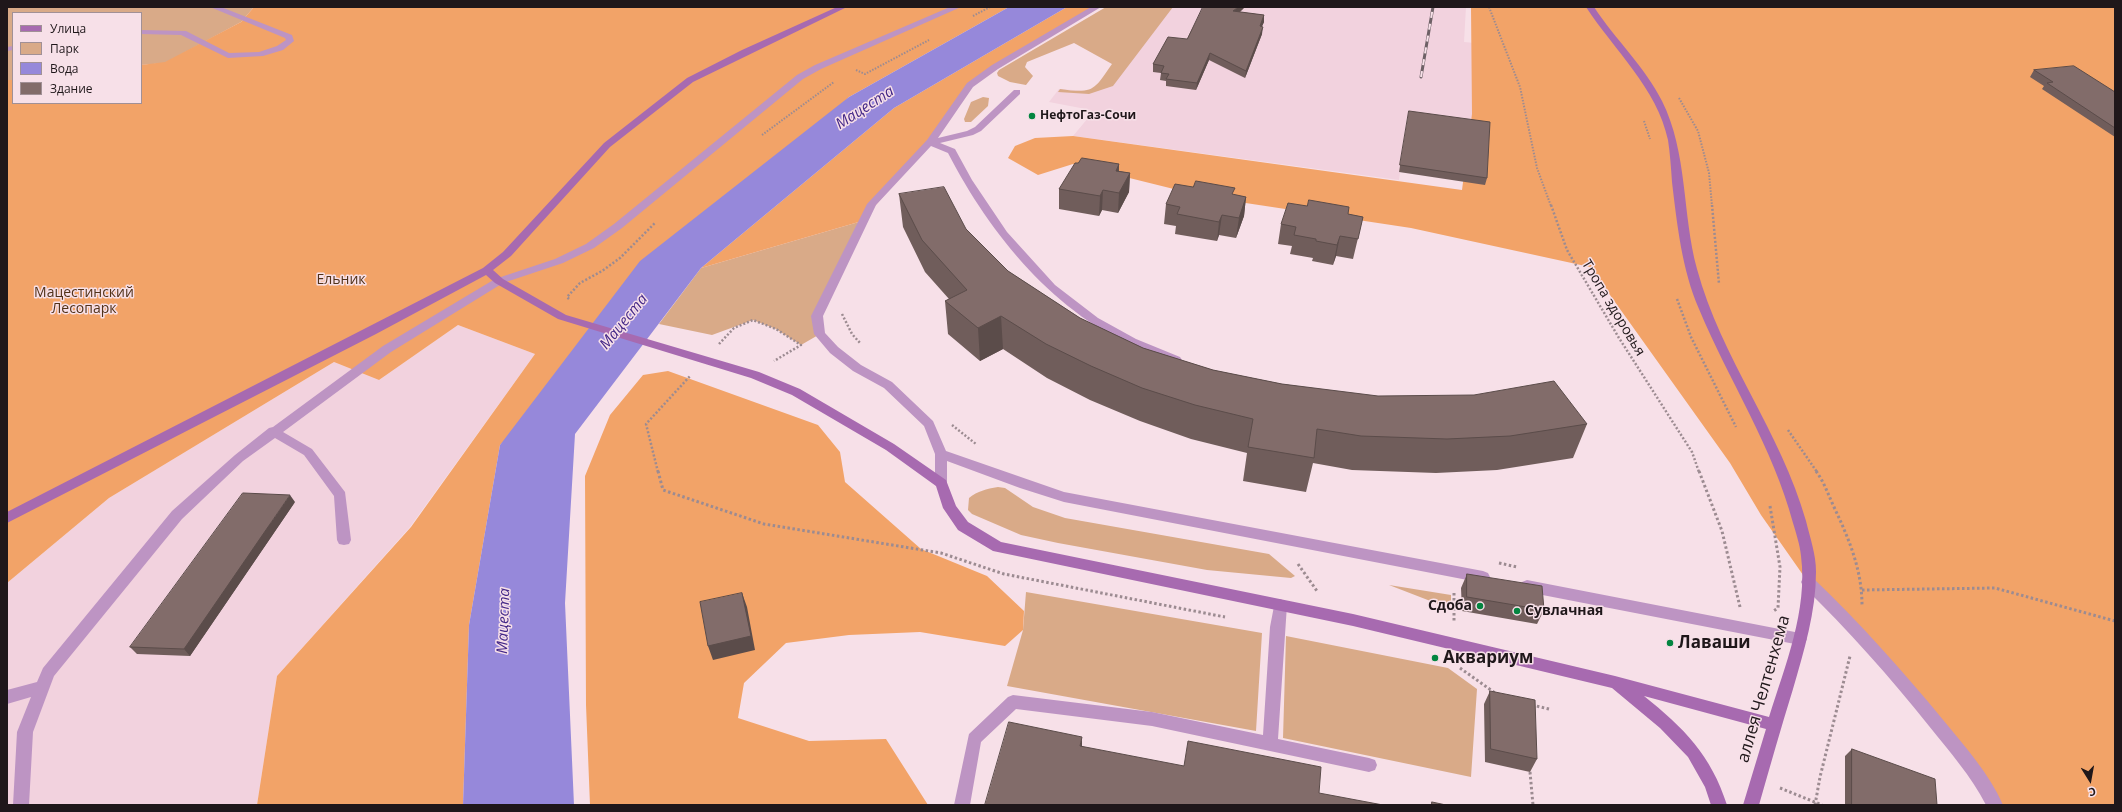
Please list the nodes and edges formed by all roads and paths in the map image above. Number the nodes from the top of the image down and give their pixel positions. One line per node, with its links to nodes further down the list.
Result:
1 (214, 7): 9 (lane)
2 (843, 7): 18 (street)
3 (957, 7): 19 (lane)
4 (990, 7): 8 (path)
5 (1097, 7): 16 (lane)
6 (1490, 7): 47 (path, Тропа здоровья)
7 (1590, 7): 41 (street, аллея Челтенхема)
8 (969, 18)
9 (142, 32)
10 (934, 37): 11 (path)
11 (852, 68)
12 (839, 78): 15 (path)
13 (1017, 92): 16 (lane)
14 (1676, 92): 20 (path)
15 (756, 139)
16 (930, 142): 26 (lane); 32 (lane)
17 (659, 219): 21 (path)
18 (487, 270): 19 (street); 34 (street)
19 (499, 281): 30 (lane); 33 (street)
20 (1720, 289)
21 (571, 301)
22 (842, 310): 24 (path)
23 (718, 345): 25 (path)
24 (862, 345)
25 (769, 364)
26 (1190, 365)
27 (692, 373): 35 (path)
28 (951, 424): 31 (path)
29 (1787, 429): 44 (path)
30 (273, 431): 36 (lane); 55 (lane)
31 (980, 447)
32 (941, 454): 33 (lane); 40 (lane)
33 (941, 483): 46 (street)
34 (7, 518)
35 (764, 524)
36 (344, 540)
37 (1295, 560): 45 (path)
38 (1498, 563): 39 (path)
39 (1521, 568)
40 (1498, 580)
41 (1808, 582): 51 (street, аллея Челтенхема); 72 (lane)
42 (1513, 583): 51 (lane)
43 (1454, 585): 49 (path)
44 (1862, 590): 48 (path); 50 (path)
45 (1318, 592)
46 (1280, 605): 54 (street); 61 (lane)
47 (1733, 608)
48 (1862, 610)
49 (1448, 619)
50 (2115, 621)
51 (1800, 639): 60 (street, аллея Челтенхема)
52 (1850, 654): 70 (path)
53 (1455, 665): 56 (path)
54 (1615, 682): 60 (street); 68 (street)
55 (43, 686): 57 (lane); 65 (lane)
56 (1502, 695)
57 (7, 697)
58 (1530, 704): 59 (path)
59 (1549, 709)
60 (1775, 725): 64 (street, аллея Челтенхема)
61 (1270, 745): 62 (lane); 66 (lane)
62 (1368, 765)
63 (1530, 772): 67 (path)
64 (1758, 780): 69 (street, аллея Челтенхема); 71 (path)
65 (21, 805)
66 (962, 805)
67 (1533, 805)
68 (1719, 805)
69 (1750, 805)
70 (1815, 805)
71 (1822, 805)
72 (1995, 805)

